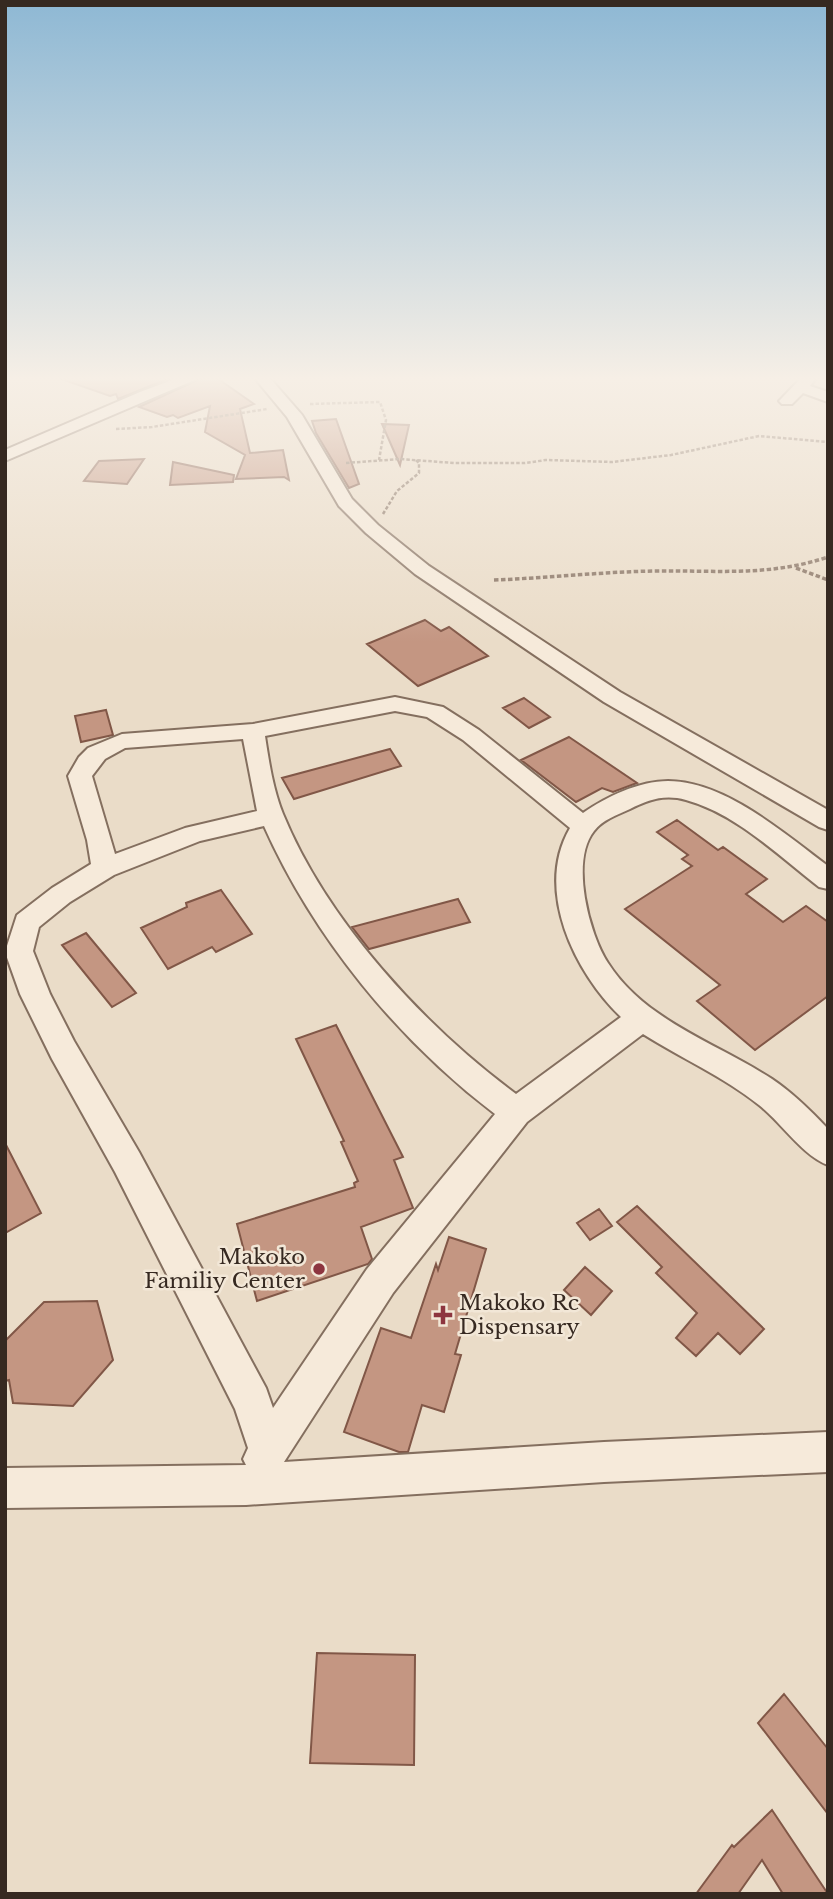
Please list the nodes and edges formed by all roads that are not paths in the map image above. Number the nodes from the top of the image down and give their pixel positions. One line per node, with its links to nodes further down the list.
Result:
1 (324, 465): 4 (street)
2 (253, 731): 3 (street); 5 (street); 6 (street)
3 (272, 816): 6 (street); 9 (street)
4 (828, 821)
5 (583, 826): 7 (street); 8 (street)
6 (105, 868): 11 (street)
7 (828, 880)
8 (641, 1019): 9 (street); 10 (street)
9 (516, 1112): 11 (street)
10 (828, 1151)
11 (268, 1450): 13 (street)
12 (828, 1452): 13 (street)
13 (246, 1485): 14 (street)
14 (5, 1488)

